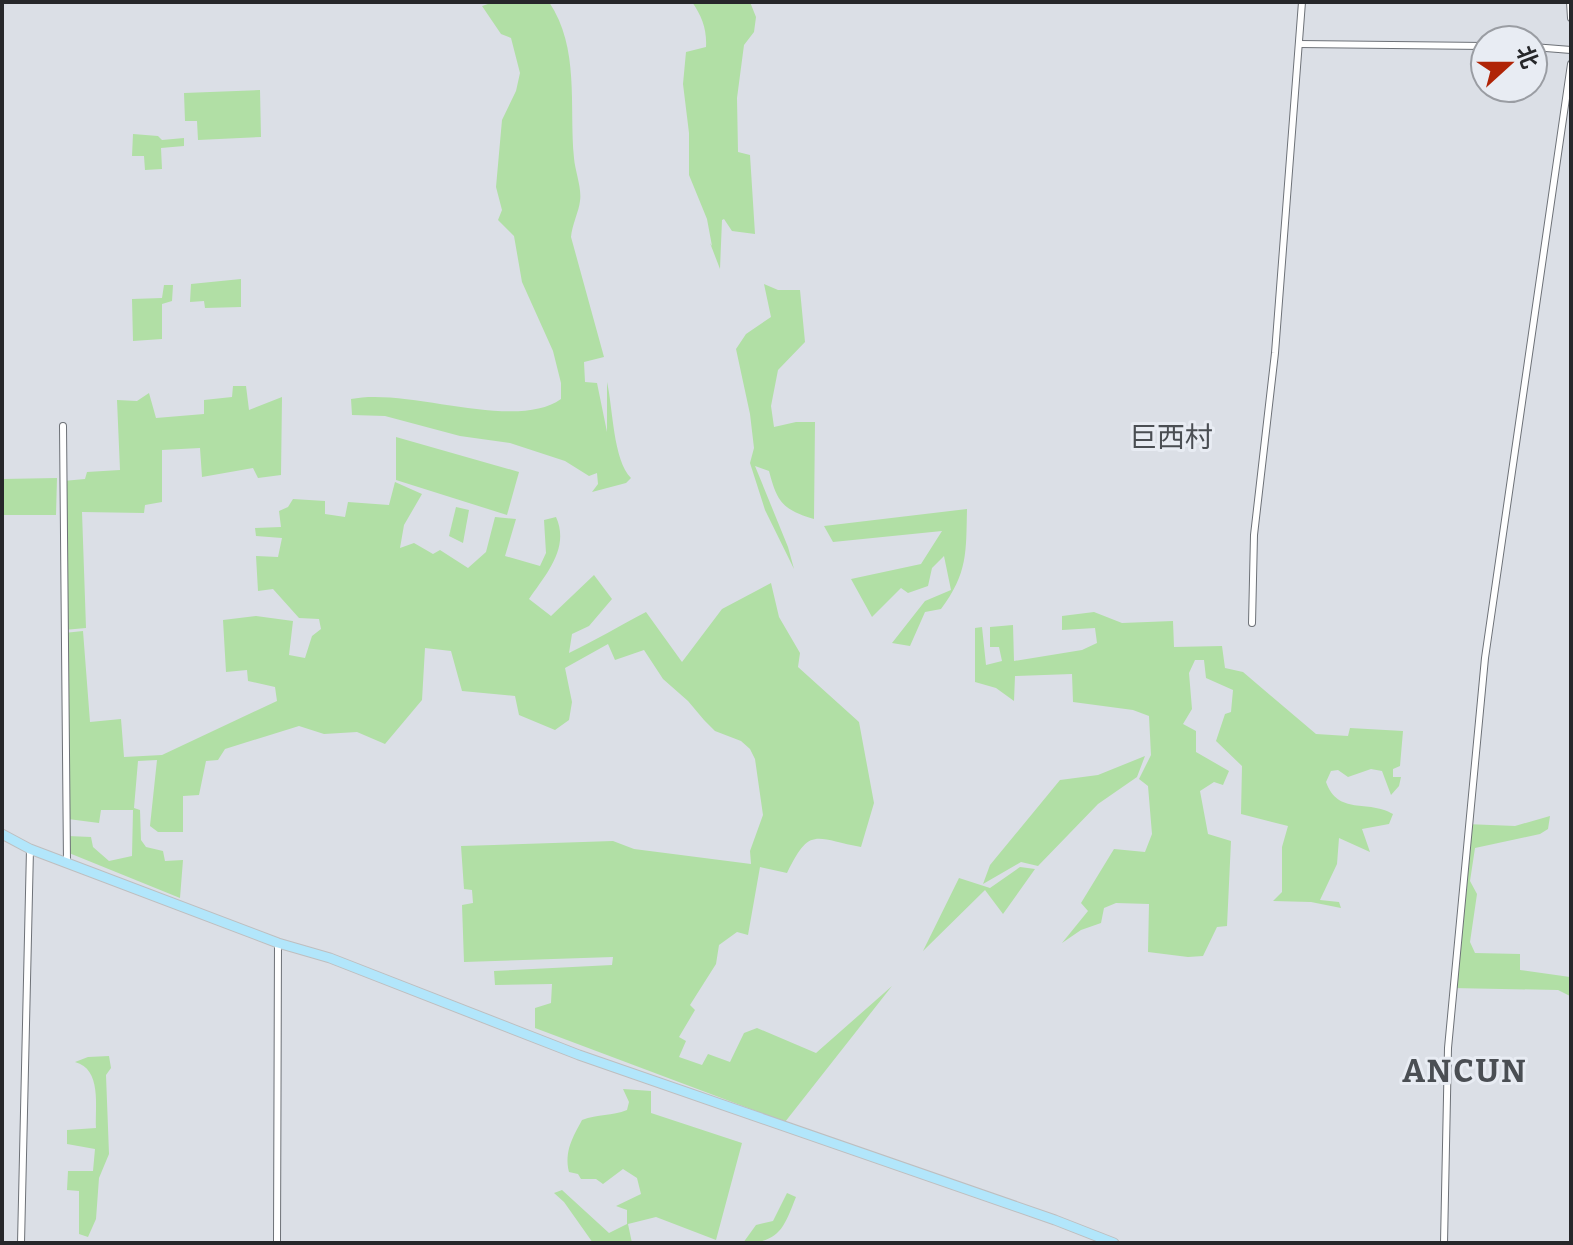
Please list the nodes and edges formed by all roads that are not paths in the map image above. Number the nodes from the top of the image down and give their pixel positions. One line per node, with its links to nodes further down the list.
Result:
1 (1302, 2): 4 (street)
2 (1570, 2): 3 (street)
3 (1571, 18)
4 (1299, 44): 5 (street); 10 (street)
5 (1469, 46)
6 (1549, 48): 7 (street)
7 (1571, 50)
8 (1571, 64): 18 (street)
9 (63, 426): 13 (street)
10 (1252, 623)
11 (2, 834): 12 (main road)
12 (30, 849): 13 (main road); 15 (street)
13 (67, 862): 14 (main road)
14 (278, 943): 16 (street); 17 (main road)
15 (21, 1243)
16 (277, 1243)
17 (1114, 1243)
18 (1444, 1243)

